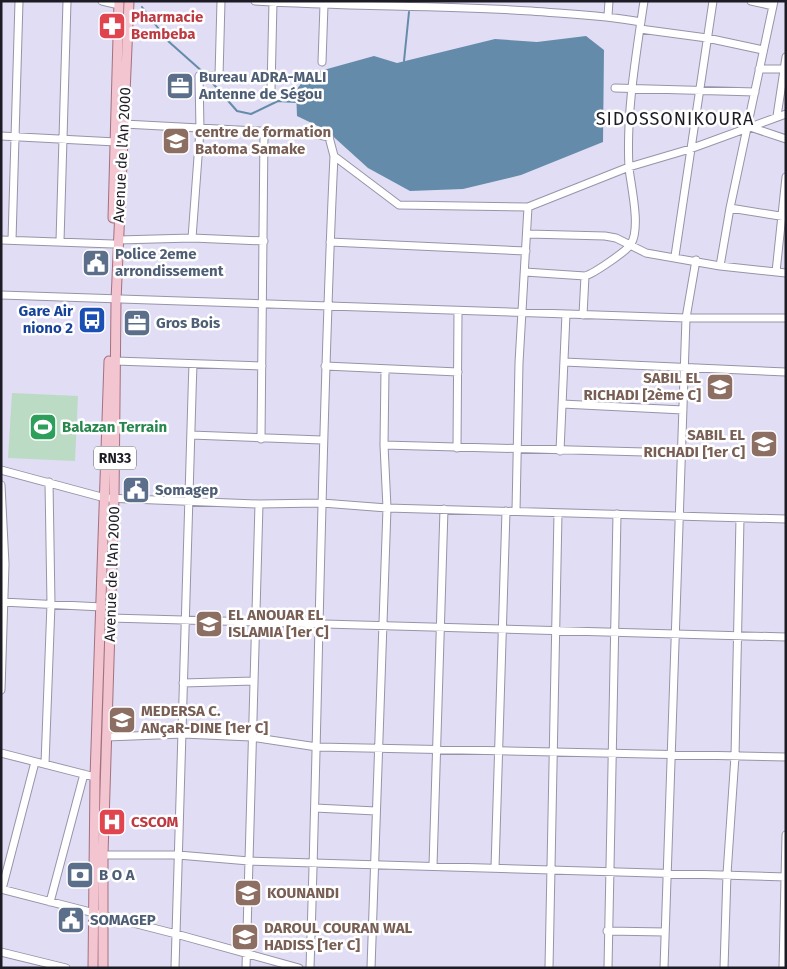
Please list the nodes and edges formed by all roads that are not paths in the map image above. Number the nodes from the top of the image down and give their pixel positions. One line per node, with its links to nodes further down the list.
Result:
1 (19, 1): 39 (street)
2 (67, 1): 40 (street)
3 (102, 1): 12 (street)
4 (129, 1): 34 (main road, Avenue de l'An 2000 / RN33)
5 (222, 1): 36 (street)
6 (255, 1): 11 (street)
7 (609, 1): 19 (street)
8 (644, 1): 20 (street)
9 (713, 1): 21 (street)
10 (751, 1): 16 (street)
11 (273, 2): 17 (street); 29 (street)
12 (119, 3): 42 (main road, Avenue de l'An 2000 / RN33)
13 (348, 4): 14 (street); 17 (street)
14 (395, 4): 15 (street)
15 (438, 4): 18 (street)
16 (773, 4): 22 (street)
17 (324, 5): 24 (street)
18 (484, 5): 19 (street)
19 (608, 16): 20 (street)
20 (640, 25): 21 (street); 27 (street)
21 (707, 38): 22 (street); 30 (street)
22 (763, 50): 25 (street)
23 (786, 57): 26 (street)
24 (322, 62)
25 (759, 69): 26 (street); 31 (street)
26 (785, 69): 33 (street)
27 (632, 87): 28 (street); 30 (street); 45 (street)
28 (615, 88)
29 (271, 89)
30 (699, 89): 31 (street); 43 (street)
31 (755, 92): 35 (street)
32 (786, 114): 33 (street)
33 (777, 116): 35 (street)
34 (124, 124): 36 (street); 56 (main road, Avenue de l'An 2000 / RN33)
35 (746, 126): 41 (street); 43 (street); 48 (street)
36 (200, 130): 37 (street); 51 (street)
37 (264, 133): 44 (street); 54 (street)
38 (1, 136): 39 (street)
39 (14, 136): 40 (street); 53 (street)
40 (63, 139): 42 (street); 55 (street)
41 (786, 140)
42 (116, 142): 56 (main road, Avenue de l'An 2000 / RN33)
43 (690, 149): 45 (street); 60 (street)
44 (334, 156): 47 (street); 57 (street)
45 (629, 167): 47 (street); 58 (street)
46 (786, 177): 49 (street)
47 (528, 207): 50 (street)
48 (730, 208): 49 (street); 62 (street)
49 (784, 216): 64 (street)
50 (528, 234): 58 (street); 59 (street)
51 (192, 238): 54 (street); 56 (street)
52 (1, 240): 53 (street)
53 (12, 240): 55 (street)
54 (264, 240): 69 (street)
55 (60, 241): 56 (street)
56 (115, 242): 68 (main road, Avenue de l'An 2000 / RN33)
57 (330, 242): 59 (street); 70 (street)
58 (631, 245): 60 (street); 66 (street)
59 (526, 250): 63 (street)
60 (675, 256): 61 (street)
61 (696, 260): 62 (street); 75 (street)
62 (720, 266): 64 (street)
63 (525, 272): 66 (street); 72 (street)
64 (776, 272): 65 (street)
65 (786, 273)
66 (586, 276): 74 (street)
67 (1, 295): 68 (street)
68 (114, 301): 69 (street); 77 (main road, Avenue de l'An 2000 / RN33); 99 (main road, Avenue de l'An 2000 / RN33)
69 (262, 303): 70 (street); 80 (street)
70 (327, 306): 71 (street); 81 (street)
71 (458, 312): 72 (street); 84 (street)
72 (522, 313): 73 (street); 93 (street)
73 (566, 314): 74 (street); 78 (street)
74 (583, 315): 75 (street)
75 (686, 318): 76 (street); 82 (street)
76 (786, 318)
77 (115, 361): 79 (street); 99 (main road, Avenue de l'An 2000 / RN33)
78 (564, 362): 82 (street); 86 (street)
79 (194, 364): 80 (street); 88 (street)
80 (262, 366): 89 (street)
81 (325, 366): 83 (street); 90 (street)
82 (684, 366): 85 (street); 87 (street)
83 (385, 370): 84 (street); 91 (street)
84 (458, 372): 92 (street)
85 (786, 372)
86 (562, 404): 87 (street); 94 (street)
87 (683, 410): 95 (street)
88 (191, 435): 89 (street); 100 (street)
89 (261, 438): 90 (street)
90 (322, 440): 101 (street)
91 (384, 445): 92 (street); 103 (street)
92 (457, 448): 93 (street)
93 (517, 450): 94 (street); 106 (street)
94 (560, 451): 95 (street)
95 (681, 453): 109 (street)
96 (1, 470): 97 (street)
97 (48, 482): 99 (street); 114 (street)
98 (1, 485): 112 (street)
99 (110, 498): 100 (street); 115 (main road, Avenue de l'An 2000 / RN33); 116 (main road, Avenue de l'An 2000 / RN33)
100 (187, 500): 102 (street); 117 (street)
101 (322, 503): 102 (street); 103 (street); 119 (street)
102 (259, 504): 118 (street)
103 (387, 508): 104 (street); 120 (street)
104 (444, 509): 105 (street); 121 (street)
105 (506, 511): 106 (street); 122 (street)
106 (516, 511): 107 (street)
107 (558, 513): 108 (street); 123 (street)
108 (617, 514): 109 (street); 124 (street)
109 (679, 516): 110 (street); 125 (street)
110 (740, 518): 111 (street); 126 (street)
111 (786, 519)
112 (3, 564): 113 (street)
113 (3, 602): 114 (street); 130 (street)
114 (51, 604): 115 (street); 145 (street)
115 (102, 607): 147 (main road, Avenue de l'An 2000 / RN33)
116 (110, 618): 117 (street); 132 (main road, Avenue de l'An 2000 / RN33)
117 (184, 620): 118 (street); 129 (street)
118 (256, 622): 119 (street); 128 (street)
119 (320, 623): 120 (street); 134 (street)
120 (382, 625): 121 (street); 135 (street)
121 (440, 627): 122 (street); 136 (street)
122 (501, 629): 123 (street); 137 (street)
123 (556, 631): 124 (street); 138 (street)
124 (614, 632): 125 (street); 140 (street)
125 (675, 634): 126 (street); 141 (street)
126 (737, 635): 127 (street); 142 (street)
127 (786, 637)
128 (254, 681): 129 (street); 133 (street)
129 (182, 683): 131 (street)
130 (1, 690)
131 (183, 734): 132 (street); 133 (street); 152 (street)
132 (107, 737): 151 (main road, Avenue de l'An 2000 / RN33)
133 (251, 737): 134 (street); 153 (street)
134 (318, 747): 135 (street); 148 (street)
135 (379, 749): 136 (street); 149 (street)
136 (437, 750): 137 (street); 156 (street)
137 (498, 751): 138 (street); 157 (street)
138 (553, 752): 140 (street); 158 (street)
139 (1, 753): 144 (street)
140 (612, 753): 141 (street); 159 (street)
141 (673, 754): 142 (street); 160 (street)
142 (735, 756): 143 (street); 161 (street)
143 (786, 757)
144 (36, 762): 145 (street); 163 (street)
145 (45, 764): 146 (street)
146 (84, 774): 147 (street); 164 (street)
147 (95, 777): 165 (main road, Avenue de l'An 2000 / RN33)
148 (315, 808): 149 (street); 154 (street)
149 (376, 812): 155 (street)
150 (786, 835): 162 (street)
151 (104, 855): 152 (street); 165 (main road, Avenue de l'An 2000 / RN33)
152 (178, 855): 153 (street); 168 (street)
153 (249, 861): 154 (street); 170 (street)
154 (314, 862): 155 (street); 178 (street)
155 (374, 864): 156 (street); 179 (street)
156 (433, 866): 157 (street)
157 (495, 868): 158 (street)
158 (551, 870): 159 (street); 180 (street)
159 (609, 872): 160 (street); 166 (street)
160 (667, 873): 161 (street); 167 (street)
161 (727, 874): 162 (street); 183 (street)
162 (785, 877): 184 (street)
163 (2, 889): 164 (street)
164 (50, 902): 165 (street)
165 (99, 914): 168 (street); 173 (main road, Avenue de l'An 2000); 174 (main road, Avenue de l'An 2000)
166 (607, 931): 167 (street); 181 (street)
167 (665, 932): 182 (street)
168 (176, 934): 170 (street); 175 (street)
169 (1, 952): 171 (street)
170 (247, 954): 176 (street); 177 (street)
171 (32, 964): 172 (street)
172 (66, 968)
173 (92, 968)
174 (103, 968)
175 (175, 968)
176 (246, 968)
177 (299, 968)
178 (310, 968)
179 (371, 968)
180 (548, 968)
181 (608, 968)
182 (664, 968)
183 (724, 968)
184 (783, 968)

